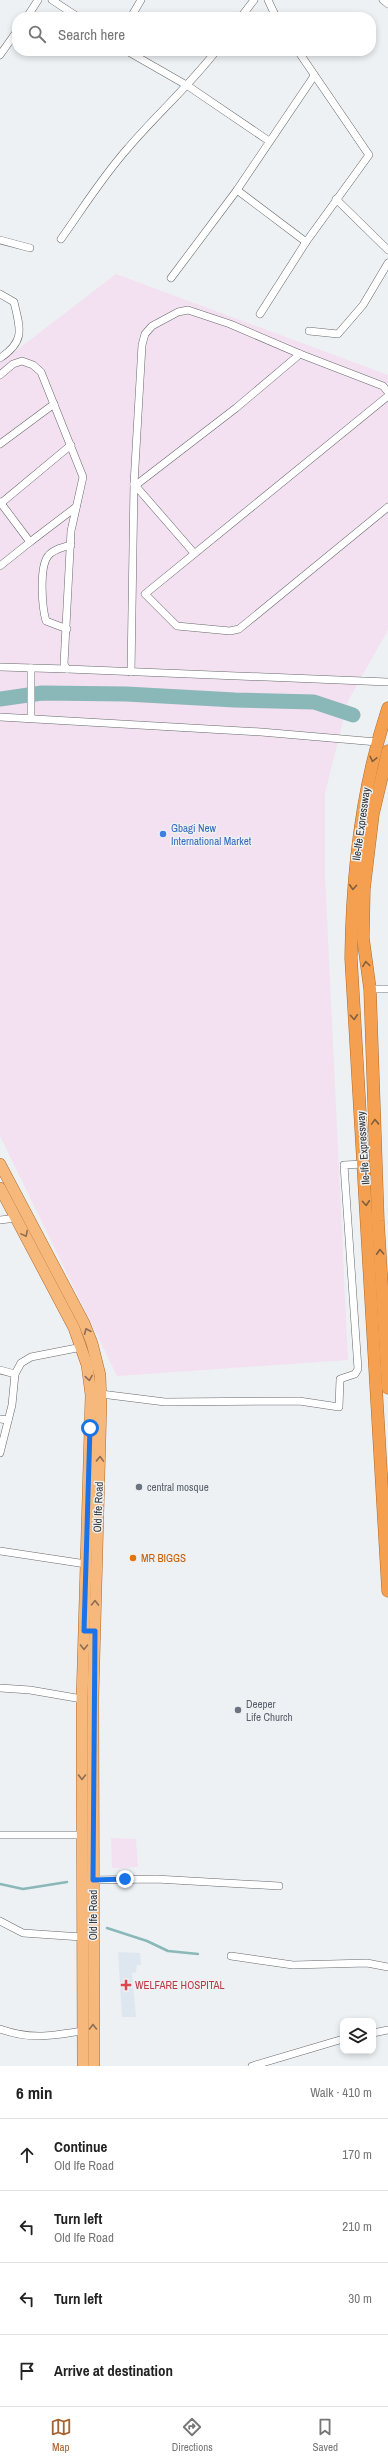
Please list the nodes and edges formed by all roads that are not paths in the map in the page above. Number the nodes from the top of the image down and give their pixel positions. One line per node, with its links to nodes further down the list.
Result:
1 (38, 0): 8 (street)
2 (52, 0): 9 (street)
3 (141, 0): 10 (street)
4 (254, 0): 11 (street)
5 (268, 0): 12 (street)
6 (383, 0): 7 (street)
7 (388, 4)
8 (30, 12)
9 (70, 12)
10 (134, 12)
11 (245, 12)
12 (274, 12)
13 (12, 38): 14 (street)
14 (0, 56)
15 (136, 56): 19 (street)
16 (212, 56): 19 (street)
17 (301, 56): 18 (street)
18 (314, 76): 20 (street); 22 (street)
19 (188, 86): 20 (street); 23 (street)
20 (269, 141): 21 (street)
21 (236, 190): 25 (street); 29 (street)
22 (336, 199): 25 (street); 27 (street)
23 (62, 239)
24 (0, 240): 26 (street)
25 (306, 242): 31 (street)
26 (30, 248)
27 (388, 250)
28 (388, 264): 32 (street)
29 (171, 278)
30 (0, 294): 34 (street)
31 (260, 314)
32 (309, 331)
33 (300, 354): 36 (street); 41 (street); 41 (street)
34 (0, 358)
35 (0, 375): 38 (street)
36 (386, 388)
37 (388, 396): 47 (street)
38 (54, 404): 39 (street); 40 (street)
39 (0, 444)
40 (71, 445): 42 (street); 43 (street)
41 (135, 485): 47 (street); 50 (street)
42 (0, 503): 45 (street)
43 (76, 507): 45 (street); 46 (street)
44 (388, 507): 49 (street)
45 (30, 542): 48 (street)
46 (71, 545): 51 (street); 51 (street)
47 (194, 553): 49 (street)
48 (0, 566)
49 (145, 594): 50 (street)
50 (133, 595): 55 (street)
51 (66, 629): 53 (street)
52 (0, 667): 54 (street)
53 (68, 669): 54 (street); 55 (street)
54 (31, 670): 58 (street)
55 (131, 672): 56 (street)
56 (388, 682)
57 (388, 708): 60 (highway, Ile-Ife Expressway)
58 (31, 716): 59 (street); 60 (street)
59 (0, 717)
60 (377, 742): 65 (highway, Ile-Ife Expressway, one-way to 65)
61 (388, 751): 62 (highway, Ile-Ife Expressway, one-way to 61)
62 (370, 989): 63 (street); 72 (highway, Ile-Ife Expressway, one-way to 62)
63 (388, 989)
64 (0, 1164): 73 (main road, Old Ife Road, one-way to 64)
65 (364, 1164): 73 (street); 79 (highway, Ile-Ife Expressway, one-way to 79)
66 (0, 1188): 67 (main road, Old Ife Road)
67 (16, 1218): 68 (street); 69 (main road, Old Ife Road, one-way to 69)
68 (0, 1220)
69 (82, 1347): 71 (street); 78 (main road, Old Ife Road, one-way to 78)
70 (0, 1370): 71 (street)
71 (15, 1374): 75 (street)
72 (388, 1388)
73 (101, 1394): 80 (main road, Old Ife Road, one-way to 73)
74 (0, 1419): 75 (street)
75 (8, 1420): 76 (street)
76 (0, 1453)
77 (0, 1551): 78 (street)
78 (86, 1564): 80 (main road, Old Ife Road)
79 (388, 1591)
80 (89, 1631): 82 (main road, Old Ife Road, one-way to 82); 85 (main road, Old Ife Road)
81 (0, 1688): 82 (street)
82 (82, 1699): 84 (main road, Old Ife Road, one-way to 84)
83 (0, 1834): 84 (street)
84 (82, 1835): 88 (main road, Old Ife Road)
85 (93, 1880): 86 (street); 91 (main road, Old Ife Road)
86 (279, 1886)
87 (0, 1921): 88 (street)
88 (82, 1937): 91 (main road, Old Ife Road)
89 (232, 1956): 90 (street)
90 (388, 1967)
91 (88, 2000): 94 (main road, Old Ife Road); 99 (main road, Old Ife Road, one-way to 91)
92 (0, 2029): 94 (street)
93 (388, 2030): 95 (street)
94 (82, 2031): 98 (main road, Old Ife Road)
95 (376, 2032)
96 (340, 2040): 97 (street)
97 (274, 2063): 100 (street)
98 (83, 2066)
99 (94, 2066)
100 (252, 2066)

